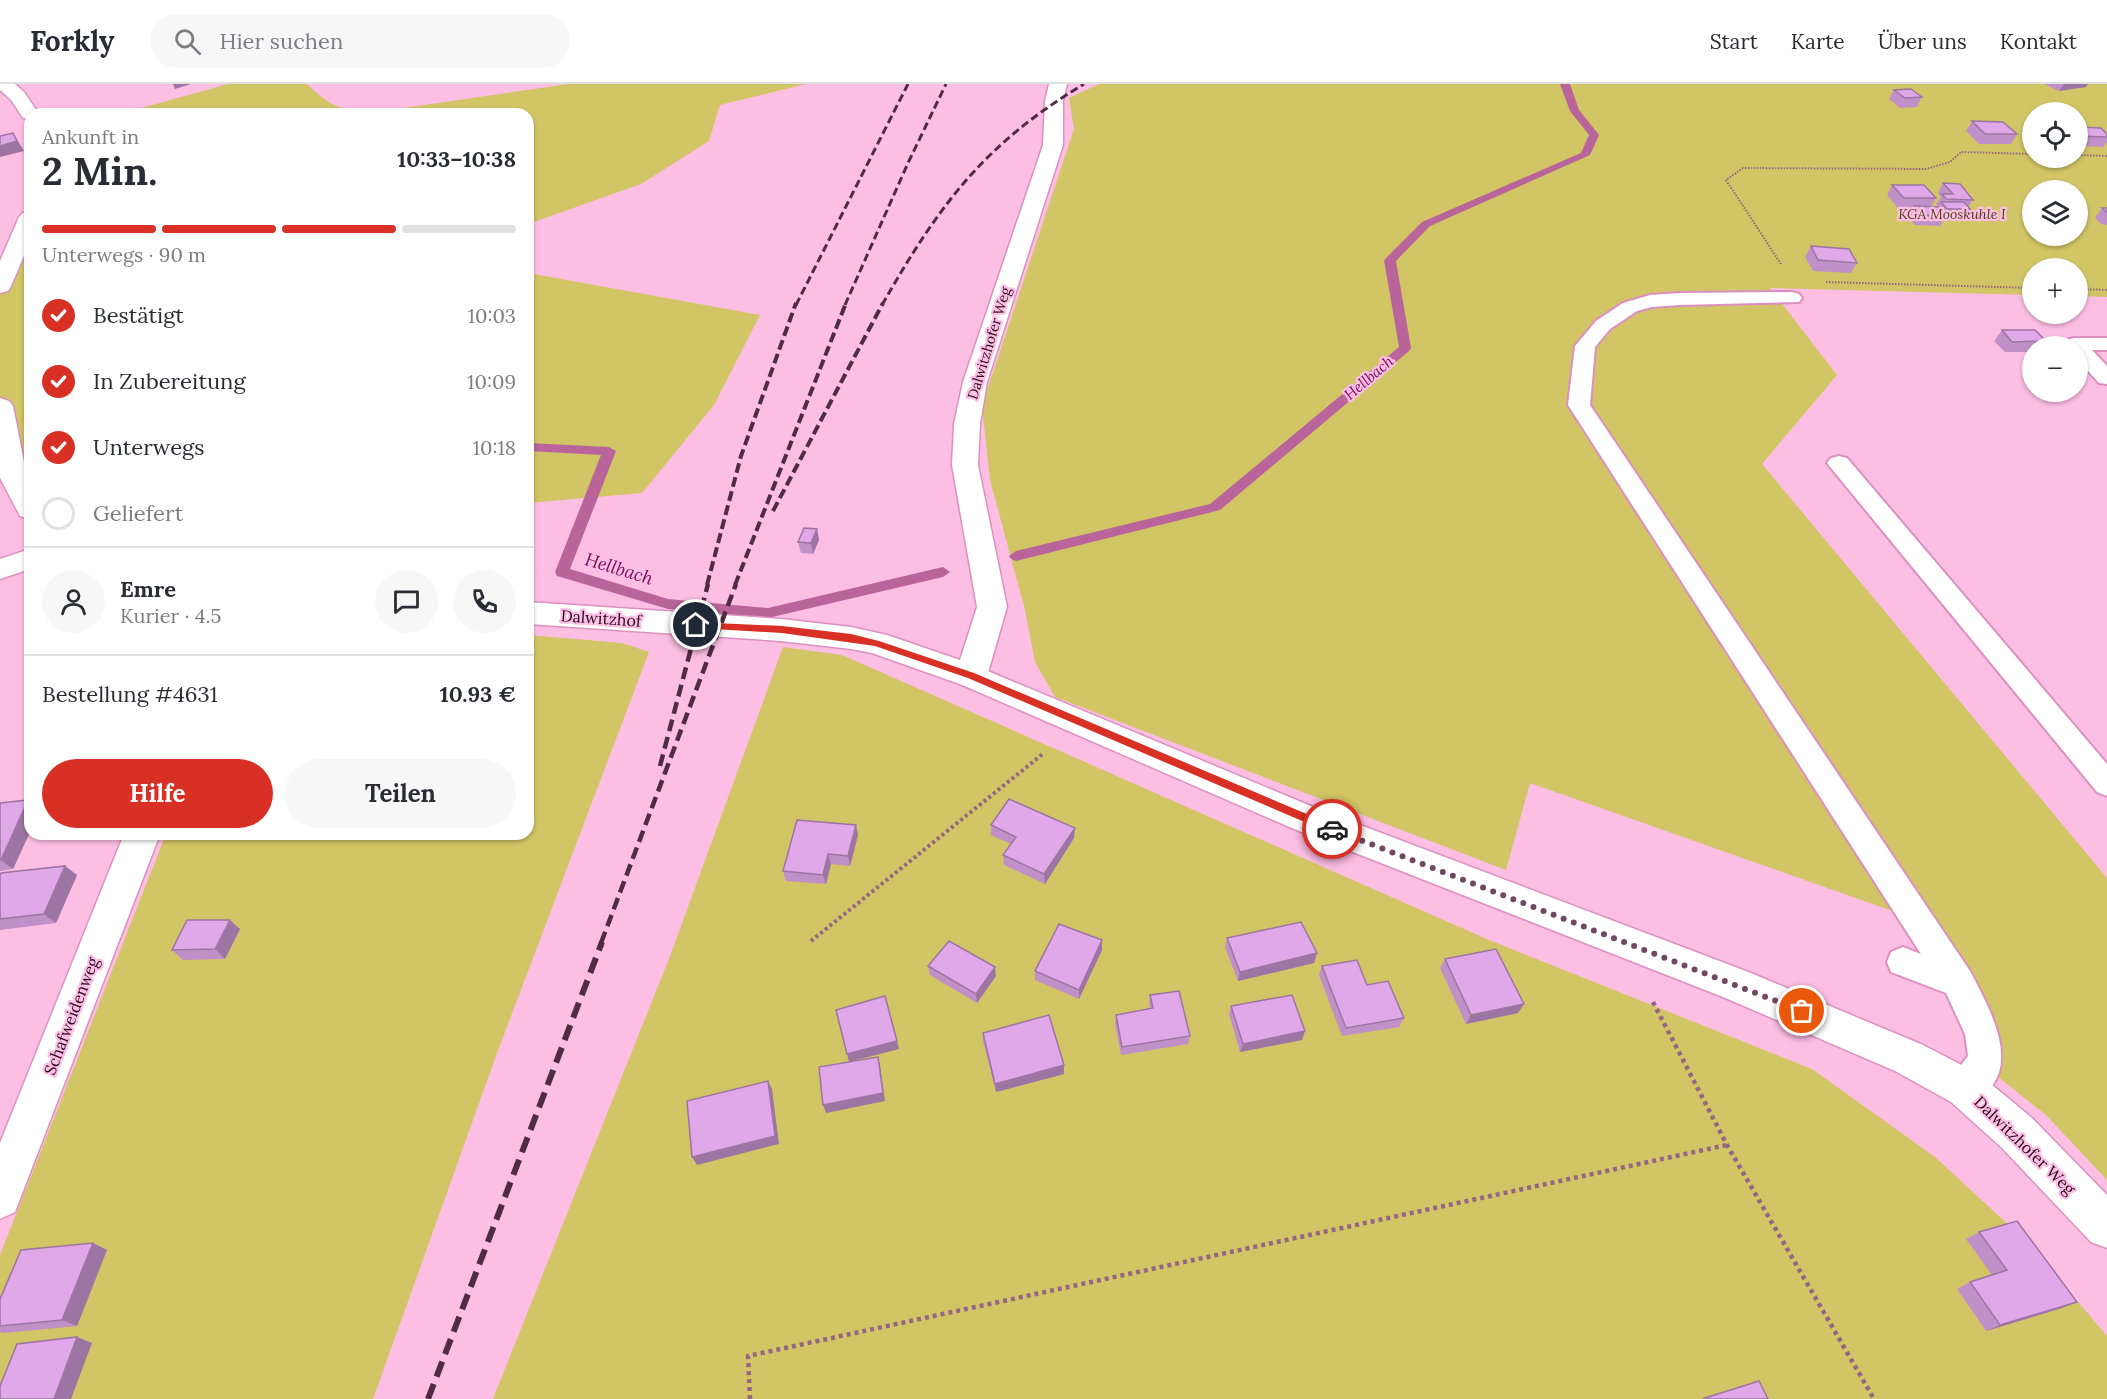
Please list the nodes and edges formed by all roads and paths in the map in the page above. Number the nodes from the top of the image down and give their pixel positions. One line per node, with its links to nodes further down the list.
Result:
1 (4, 84): 3 (street)
2 (1058, 84): 26 (street, Dalwitzhofer Weg)
3 (26, 108)
4 (2022, 154): 8 (path)
5 (2088, 155): 6 (path)
6 (2107, 156)
7 (24, 231): 10 (street)
8 (1786, 272)
9 (1815, 282): 11 (path)
10 (0, 286)
11 (2022, 288)
12 (2088, 289): 13 (path)
13 (2107, 290)
14 (1792, 298): 33 (lane)
15 (2088, 344): 16 (lane)
16 (2107, 344)
17 (2088, 358): 18 (lane)
18 (2107, 378)
19 (0, 406): 21 (street)
20 (1839, 463): 28 (lane)
21 (24, 498)
22 (24, 561): 23 (street)
23 (0, 569)
24 (534, 613): 25 (street, Dalwitzhof)
25 (782, 630): 26 (street, Dalwitzhofer Weg)
26 (971, 676): 27 (street, Dalwitzhofer Weg)
27 (1085, 726): 30 (path); 31 (street, Dalwitzhofer Weg)
28 (2107, 784)
29 (140, 840): 36 (street, Schafweidenweg)
30 (811, 941)
31 (1646, 951): 34 (street, Dalwitzhofer Weg); 35 (path)
32 (1903, 962): 33 (lane)
33 (1958, 981): 34 (lane)
34 (1965, 1088): 37 (street, Dalwitzhofer Weg)
35 (1727, 1145): 38 (path); 39 (path)
36 (0, 1197)
37 (2107, 1226)
38 (750, 1399)
39 (1874, 1399)

